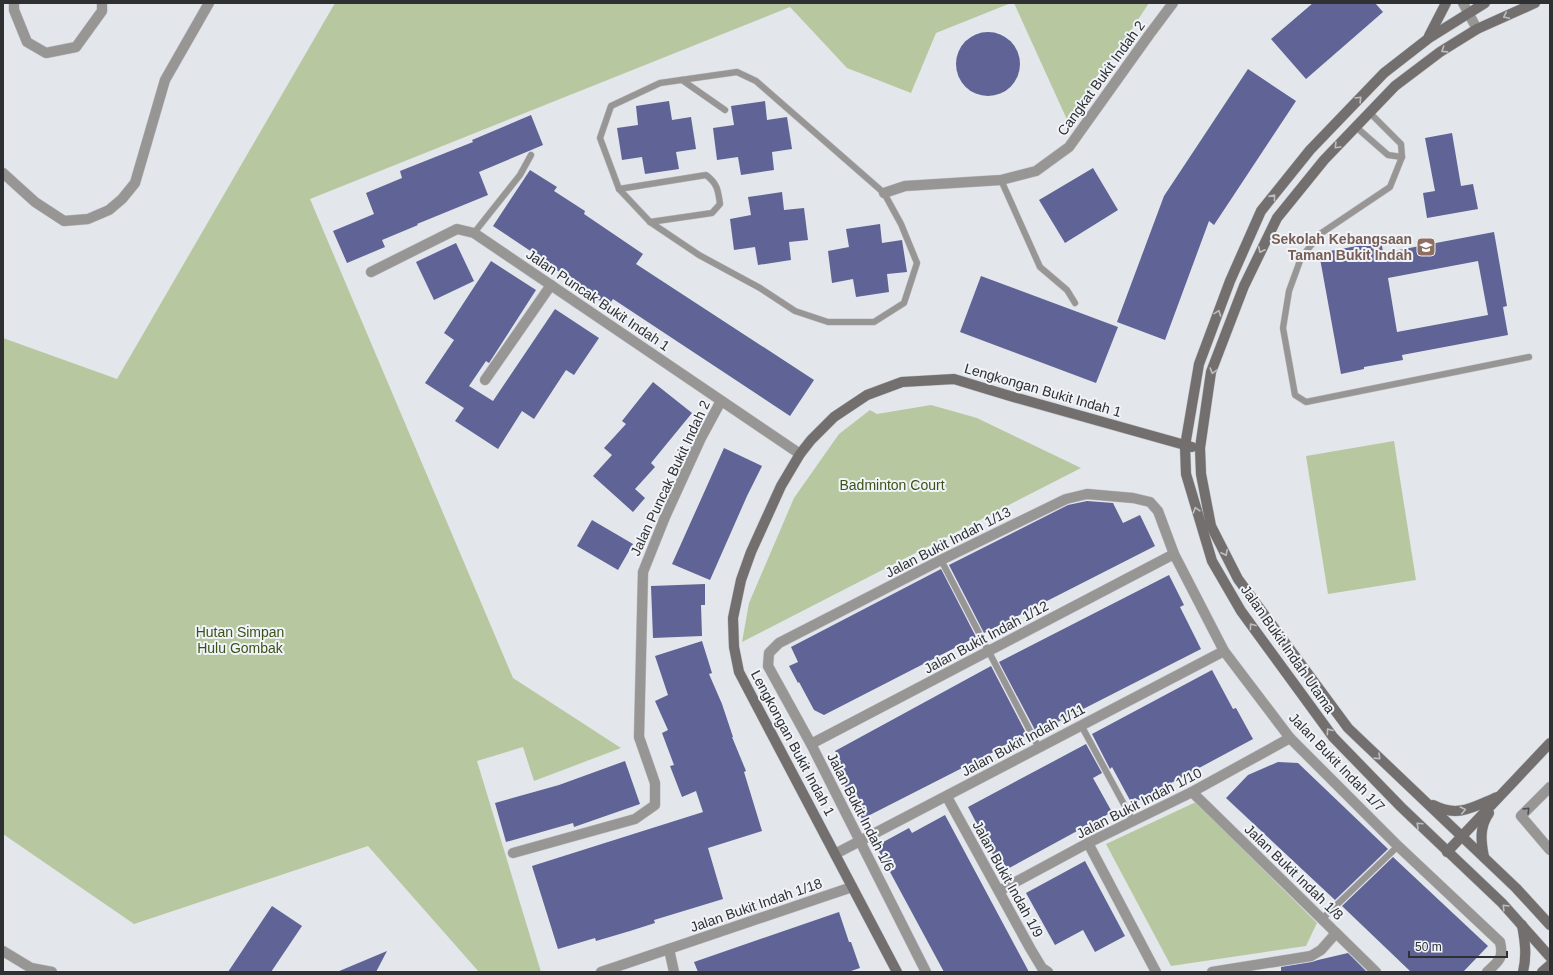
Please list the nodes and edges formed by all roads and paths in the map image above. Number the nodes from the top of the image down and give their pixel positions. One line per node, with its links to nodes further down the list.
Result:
1 (14, 3): 2 (street)
2 (102, 3)
3 (209, 3): 18 (street)
4 (1173, 3): 19 (street, Cangkat Bukit Indah 2)
5 (1446, 3): 11 (street)
6 (1463, 3): 9 (street)
7 (1485, 3): 9 (street, Jalan Bukit Indah Utama)
8 (1535, 3): 10 (street, Jalan Bukit Indah Utama, one-way to 10)
9 (1468, 12): 10 (street); 11 (street, Jalan Bukit Indah Utama)
10 (1477, 29): 14 (street, Jalan Bukit Indah Utama, one-way to 14)
11 (1428, 38): 30 (street, Jalan Bukit Indah Utama, one-way to 11)
12 (682, 80): 13 (lane); 20 (lane); 21 (lane)
13 (724, 110)
14 (1370, 113): 15 (street, Jalan Bukit Indah Utama); 17 (lane)
15 (1356, 127): 17 (lane); 31 (street, Jalan Bukit Indah Utama, one-way to 31)
16 (531, 154): 23 (lane)
17 (1402, 157): 27 (lane)
18 (3, 173)
19 (1001, 180): 21 (street, Cangkat Bukit Indah 2); 26 (lane)
20 (619, 189): 22 (lane); 22 (lane)
21 (884, 193): 22 (lane)
22 (650, 222)
23 (474, 233): 24 (street, Jalan Puncak Bukit Indah 1); 25 (street, Jalan Puncak Bukit Indah 1)
24 (371, 272)
25 (551, 285): 28 (street); 29 (street, Jalan Puncak Bukit Indah 1)
26 (1075, 303)
27 (1529, 357)
28 (485, 380)
29 (721, 401): 32 (street, Jalan Puncak Bukit Indah 1); 56 (street, Jalan Puncak Bukit Indah 2)
30 (1185, 446): 31 (street, Lengkongan Bukit Indah 1); 32 (street, Lengkongan Bukit Indah 1); 55 (street, Jalan Bukit Indah Utama, one-way to 30)
31 (1200, 448): 48 (street, Jalan Bukit Indah Utama, one-way to 48)
32 (800, 454): 57 (street, Lengkongan Bukit Indah 1)
33 (1158, 512): 34 (street, Jalan Bukit Indah 1/7); 35 (street, Jalan Bukit Indah 1/13)
34 (1174, 554): 36 (street, Jalan Bukit Indah 1/12); 37 (street, Jalan Bukit Indah 1/7)
35 (941, 560): 36 (lane); 38 (street, Jalan Bukit Indah 1/13)
36 (989, 651): 41 (street, Jalan Bukit Indah 1/12); 43 (lane)
37 (1224, 651): 39 (street, Jalan Bukit Indah 1/11); 40 (street, Jalan Bukit Indah 1/7)
38 (768, 666): 41 (street, Jalan Bukit Indah 1/6)
39 (1081, 725): 43 (street, Jalan Bukit Indah 1/11); 49 (lane)
40 (1290, 738): 45 (street, Jalan Bukit Indah 1/10); 53 (street, Jalan Bukit Indah 1/7)
41 (811, 744): 51 (street, Jalan Bukit Indah 1/6)
42 (1550, 744): 46 (street)
43 (1039, 748): 47 (street, Jalan Bukit Indah 1/11)
44 (1550, 787): 54 (street, one-way to 44)
45 (1192, 792): 49 (street, Jalan Bukit Indah 1/10); 61 (street, Jalan Bukit Indah 1/8)
46 (1501, 795): 48 (street, one-way to 46); 50 (street); 58 (street)
47 (947, 797): 51 (street, Jalan Bukit Indah 1/11); 60 (street, Jalan Bukit Indah 1/9)
48 (1426, 801): 50 (street, Jalan Bukit Indah Utama)
49 (1133, 821): 52 (street, Jalan Bukit Indah 1/10)
50 (1462, 836): 55 (street); 58 (street, Jalan Bukit Indah Utama)
51 (860, 841): 57 (street, Jalan Bukit Indah 1/11); 74 (street, Jalan Bukit Indah 1/6)
52 (1088, 843): 60 (street, Jalan Bukit Indah 1/10); 75 (street)
53 (1398, 846): 61 (lane); 78 (street, Jalan Bukit Indah 1/7)
54 (1550, 850)
55 (1447, 852): 62 (street, Jalan Bukit Indah Utama, one-way to 55)
56 (513, 853)
57 (835, 854): 59 (street, Lengkongan Bukit Indah 1)
58 (1484, 857): 63 (street, Jalan Bukit Indah Utama)
59 (852, 887): 65 (street, Jalan Bukit Indah 1/18); 73 (street, Lengkongan Bukit Indah 1)
60 (999, 890): 69 (street, Jalan Bukit Indah 1/9)
61 (1322, 919): 64 (street, Jalan Bukit Indah 1/8)
62 (1522, 925): 67 (street, Jalan Bukit Indah Utama); 79 (street)
63 (1550, 925)
64 (1336, 933): 76 (street); 77 (street, Jalan Bukit Indah 1/8)
65 (669, 949): 71 (street, Jalan Bukit Indah 1/18); 72 (street)
66 (3, 951): 70 (street)
67 (1550, 957)
68 (1550, 965): 80 (street)
69 (1043, 971)
70 (52, 972)
71 (601, 972)
72 (674, 972)
73 (897, 972)
74 (926, 972)
75 (1156, 972)
76 (1212, 972)
77 (1376, 972)
78 (1487, 972)
79 (1523, 972)
80 (1542, 972)

